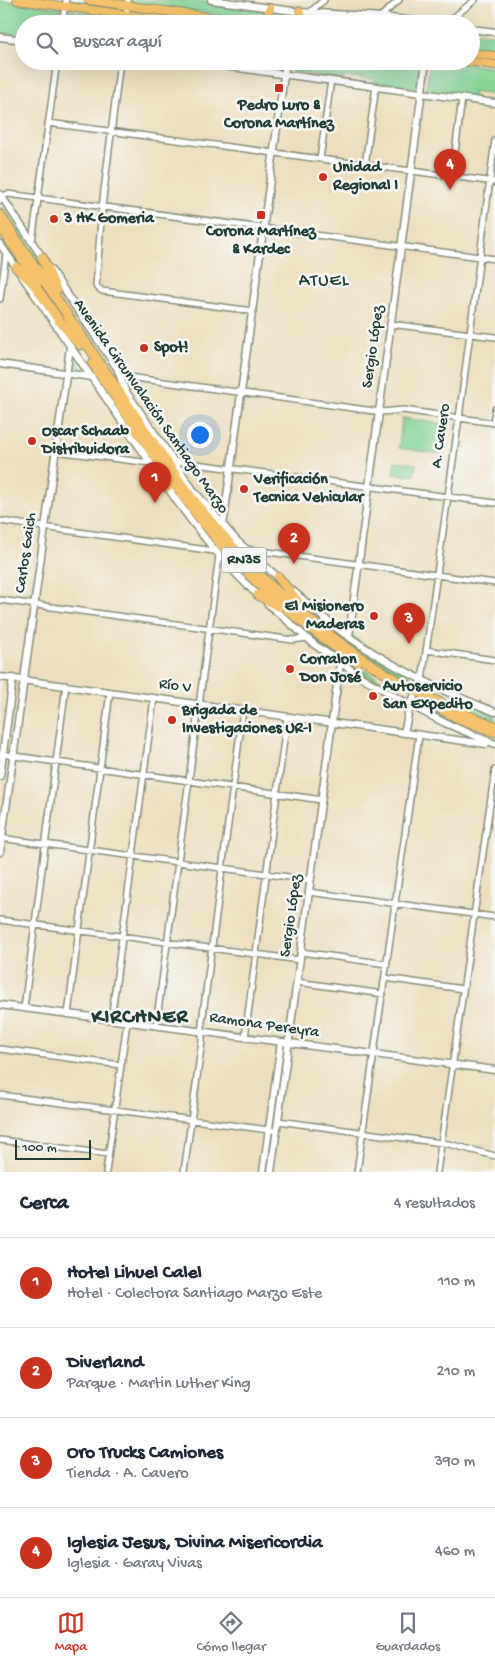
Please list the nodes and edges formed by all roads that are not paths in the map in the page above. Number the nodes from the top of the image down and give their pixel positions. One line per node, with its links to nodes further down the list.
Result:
1 (17, 0): 7 (main road)
2 (88, 0): 8 (main road)
3 (212, 0): 9 (street)
4 (324, 0): 11 (street)
5 (399, 0): 18 (street)
6 (475, 0): 19 (street)
7 (65, 3): 12 (main road)
8 (128, 3): 12 (street); 14 (main road)
9 (270, 5): 10 (street); 15 (main road)
10 (299, 11): 11 (street); 16 (main road)
11 (310, 12): 17 (street)
12 (126, 14): 13 (main road)
13 (133, 15)
14 (199, 15)
15 (269, 15)
16 (301, 15)
17 (352, 15)
18 (382, 15)
19 (456, 15)
20 (480, 30): 21 (street)
21 (495, 32)
22 (0, 37): 23 (street)
23 (15, 39)
24 (480, 54): 25 (main road)
25 (495, 56)
26 (480, 63): 27 (main road)
27 (495, 65)
28 (55, 70): 39 (street)
29 (119, 70): 40 (street)
30 (255, 70): 33 (street)
31 (285, 70): 33 (street)
32 (425, 70): 36 (street, Sergio López)
33 (285, 74): 34 (street); 42 (street)
34 (330, 80): 35 (street); 43 (street)
35 (376, 86): 36 (street); 44 (street)
36 (422, 93): 37 (street); 45 (street, Sergio López)
37 (462, 98): 38 (street); 46 (street)
38 (495, 103)
39 (48, 123): 40 (street); 48 (street)
40 (111, 131): 42 (street); 50 (street)
41 (495, 140): 47 (street, A. Cavero)
42 (274, 153): 43 (street); 53 (street)
43 (320, 159): 44 (street)
44 (365, 164): 45 (street)
45 (411, 171): 46 (street); 56 (street, Sergio López)
46 (452, 176): 47 (street)
47 (492, 181): 59 (street, A. Cavero)
48 (38, 198): 49 (street); 50 (street); 54 (street)
49 (1, 200): 54 (street)
50 (102, 207): 53 (street); 63 (street)
51 (0, 215): 69 (highway, Avenida Circunvalación Santiago Marzo / RN35)
52 (0, 226): 67 (highway, Avenida Circunvalación Santiago Marzo / RN35)
53 (264, 229): 56 (street); 63 (street)
54 (32, 242): 58 (street)
55 (0, 244): 57 (street)
56 (401, 247): 59 (street); 64 (street, Sergio López)
57 (6, 254): 61 (street); 62 (street)
58 (42, 257): 69 (highway); 72 (street)
59 (480, 257): 60 (street); 65 (street, A. Cavero)
60 (495, 259)
61 (16, 267): 67 (highway); 68 (street)
62 (0, 299)
63 (253, 311): 75 (street)
64 (390, 324): 65 (street); 78 (street, Sergio López)
65 (470, 334): 66 (street); 79 (street, A. Cavero)
66 (495, 337)
67 (80, 345): 74 (highway, Avenida Circunvalación Santiago Marzo / RN35)
68 (70, 347): 71 (street, Carlos Gaich); 73 (street)
69 (91, 350): 74 (highway, Avenida Circunvalación Santiago Marzo / RN35)
70 (0, 364): 71 (street)
71 (67, 374): 73 (street); 81 (street, Carlos Gaich)
72 (121, 376): 74 (street); 75 (street); 82 (street)
73 (91, 377): 74 (street); 83 (street)
74 (106, 377): 76 (highway, Avenida Circunvalación Santiago Marzo / RN35); 106 (highway, Avenida Circunvalación Santiago Marzo / RN35)
75 (242, 393): 78 (street); 84 (street)
76 (118, 400): 85 (highway); 104 (highway, Avenida Circunvalación Santiago Marzo / RN35)
77 (495, 409): 80 (street)
78 (379, 411): 79 (street); 86 (street, Sergio López)
79 (458, 418): 80 (street); 87 (street, A. Cavero)
80 (494, 423)
81 (56, 451): 83 (street); 91 (street, Carlos Gaich)
82 (174, 461): 84 (street); 90 (street)
83 (150, 463): 85 (street)
84 (231, 469): 86 (street); 90 (street)
85 (166, 487): 93 (street)
86 (369, 487): 87 (street); 94 (street, Sergio López)
87 (447, 497): 88 (street); 95 (street, A. Cavero)
88 (495, 504)
89 (0, 521): 91 (street)
90 (223, 526): 92 (street)
91 (45, 527): 93 (street); 100 (street, Carlos Gaich)
92 (246, 549): 94 (street); 96 (street)
93 (217, 553): 98 (street); 101 (street)
94 (358, 564): 95 (street); 102 (street, Sergio López)
95 (436, 575): 97 (street); 105 (street, A. Cavero)
96 (278, 577): 102 (street); 106 (highway)
97 (495, 583)
98 (258, 595): 103 (street); 104 (highway)
99 (0, 600): 100 (street)
100 (34, 604): 101 (street); 111 (street, Carlos Gaich)
101 (209, 629): 103 (street); 117 (street)
102 (349, 636): 112 (street)
103 (307, 638): 108 (street)
104 (323, 638): 115 (highway, Avenida Circunvalación Santiago Marzo / RN35)
105 (426, 650): 107 (street); 112 (street, A. Cavero)
106 (354, 652): 115 (highway, Avenida Circunvalación Santiago Marzo / RN35)
107 (495, 660)
108 (340, 663): 118 (street); 122 (street, Sergio López)
109 (0, 676): 110 (street, Río V)
110 (13, 678): 111 (street, Río V); 128 (street)
111 (23, 679): 113 (street, Río V); 129 (street, Carlos Gaich)
112 (422, 680): 115 (street, A. Cavero); 120 (street)
113 (66, 686): 114 (street, Río V); 130 (street)
114 (110, 692): 116 (street, Río V); 131 (street)
115 (416, 693): 118 (street, A. Cavero); 123 (highway, Avenida Circunvalación Santiago Marzo / RN35); 125 (highway, Avenida Circunvalación Santiago Marzo / RN35)
116 (154, 698): 117 (street, Río V); 133 (street)
117 (199, 704): 119 (street, Río V); 135 (street)
118 (410, 705): 124 (street, A. Cavero); 127 (street)
119 (243, 710): 121 (street, Río V); 136 (street)
120 (495, 712)
121 (287, 716): 122 (street, Río V); 137 (street)
122 (332, 723): 124 (street, Río V); 138 (street, Sergio López)
123 (493, 724)
124 (404, 733): 126 (street, Río V)
125 (495, 734)
126 (419, 735): 127 (street, Río V); 149 (street)
127 (495, 745)
128 (1, 755): 129 (street); 134 (street)
129 (13, 756): 130 (street); 139 (street, Carlos Gaich)
130 (56, 762): 131 (street); 140 (street)
131 (100, 768): 133 (street); 141 (street)
132 (495, 770): 150 (street)
133 (144, 774): 135 (street); 143 (street)
134 (0, 776)
135 (189, 781): 136 (street); 144 (street)
136 (233, 787): 137 (street); 145 (street)
137 (277, 794): 138 (street); 146 (street)
138 (322, 800): 147 (street, Sergio López)
139 (1, 838): 140 (street); 142 (street, Carlos Gaich)
140 (46, 843): 141 (street); 153 (street)
141 (90, 849): 143 (street); 154 (street)
142 (0, 852)
143 (133, 854): 144 (street); 155 (street)
144 (178, 861): 145 (street); 156 (street)
145 (222, 867): 146 (street); 157 (street)
146 (266, 873): 147 (street); 158 (street)
147 (311, 880): 148 (street, Sergio López)
148 (309, 892): 149 (street); 159 (street, Sergio López)
149 (396, 903): 150 (street); 160 (street)
150 (474, 914): 151 (street); 163 (street)
151 (495, 917)
152 (0, 920): 153 (street)
153 (35, 924): 154 (street); 166 (street)
154 (79, 930): 155 (street); 167 (street)
155 (122, 936): 156 (street); 168 (street)
156 (167, 942): 157 (street); 170 (street)
157 (212, 948): 158 (street); 171 (street)
158 (256, 954): 159 (street); 172 (street)
159 (301, 956): 160 (street); 162 (street, Sergio López)
160 (387, 964): 161 (street)
161 (385, 978): 163 (street); 164 (street)
162 (297, 982): 164 (street); 174 (street, Sergio López)
163 (463, 989): 178 (street)
164 (383, 994): 176 (street)
165 (0, 1005): 166 (street, Ramona Pereyra)
166 (24, 1008): 167 (street, Ramona Pereyra)
167 (68, 1014): 168 (street, Ramona Pereyra)
168 (112, 1020): 169 (street, Ramona Pereyra)
169 (127, 1022): 170 (street, Ramona Pereyra); 177 (street)
170 (156, 1026): 171 (street, Ramona Pereyra)
171 (202, 1032): 172 (street, Ramona Pereyra); 182 (street)
172 (245, 1037): 173 (street, Ramona Pereyra)
173 (281, 1042): 174 (street, Ramona Pereyra); 184 (street)
174 (289, 1043): 176 (street, Ramona Pereyra); 183 (street, Sergio López)
175 (0, 1049): 177 (street)
176 (374, 1054): 178 (street, Ramona Pereyra); 186 (street)
177 (121, 1065): 181 (street)
178 (452, 1065): 179 (street, Ramona Pereyra); 188 (street)
179 (495, 1070)
180 (0, 1096): 181 (street)
181 (114, 1110): 182 (street); 189 (street)
182 (192, 1120): 184 (street); 192 (street)
183 (278, 1121): 185 (street, Sergio López); 186 (street)
184 (269, 1130): 185 (street); 193 (street)
185 (277, 1131): 194 (street, Sergio López)
186 (363, 1132): 188 (street); 195 (street)
187 (0, 1140): 189 (street)
188 (441, 1143): 190 (street); 196 (street)
189 (108, 1154): 191 (street)
190 (495, 1156)
191 (106, 1172)
192 (184, 1172)
193 (263, 1172)
194 (271, 1172)
195 (357, 1172)
196 (437, 1172)

